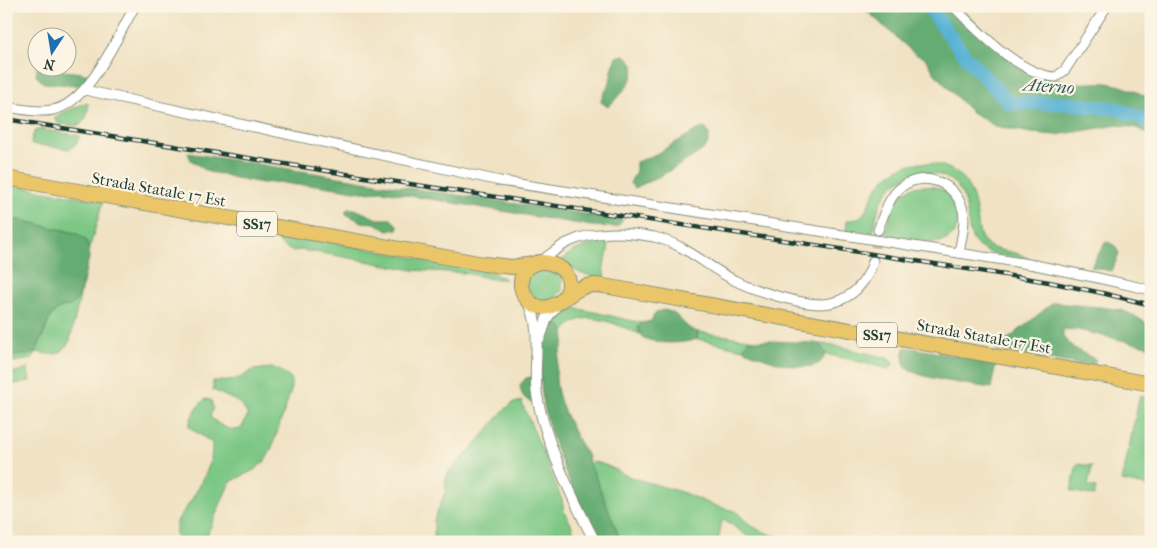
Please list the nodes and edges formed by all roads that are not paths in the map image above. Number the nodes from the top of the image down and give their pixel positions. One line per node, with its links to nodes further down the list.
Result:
1 (135, 6): 4 (street)
2 (953, 6): 3 (street)
3 (1106, 6)
4 (84, 90): 5 (street); 9 (street)
5 (6, 107)
6 (6, 178): 12 (main road, Strada Statale 17 Est / SS17)
7 (878, 230): 9 (street)
8 (564, 245): 10 (street); 11 (street); 13 (street)
9 (959, 253): 15 (street)
10 (873, 261)
11 (537, 263): 12 (main road, Strada Statale 17 Est / SS17); 13 (main road, SS17); 16 (main road)
12 (484, 264): 16 (main road, Strada Statale 17 Est / SS17)
13 (558, 265): 14 (main road, Strada Statale 17 Est / SS17); 17 (main road)
14 (604, 286): 17 (main road, Strada Statale 17 Est / SS17); 19 (main road, Strada Statale 17 Est / SS17)
15 (1151, 290)
16 (525, 297): 17 (main road, SS17); 18 (street)
17 (559, 303): 18 (street)
18 (537, 354): 20 (street)
19 (1151, 384)
20 (595, 542)

